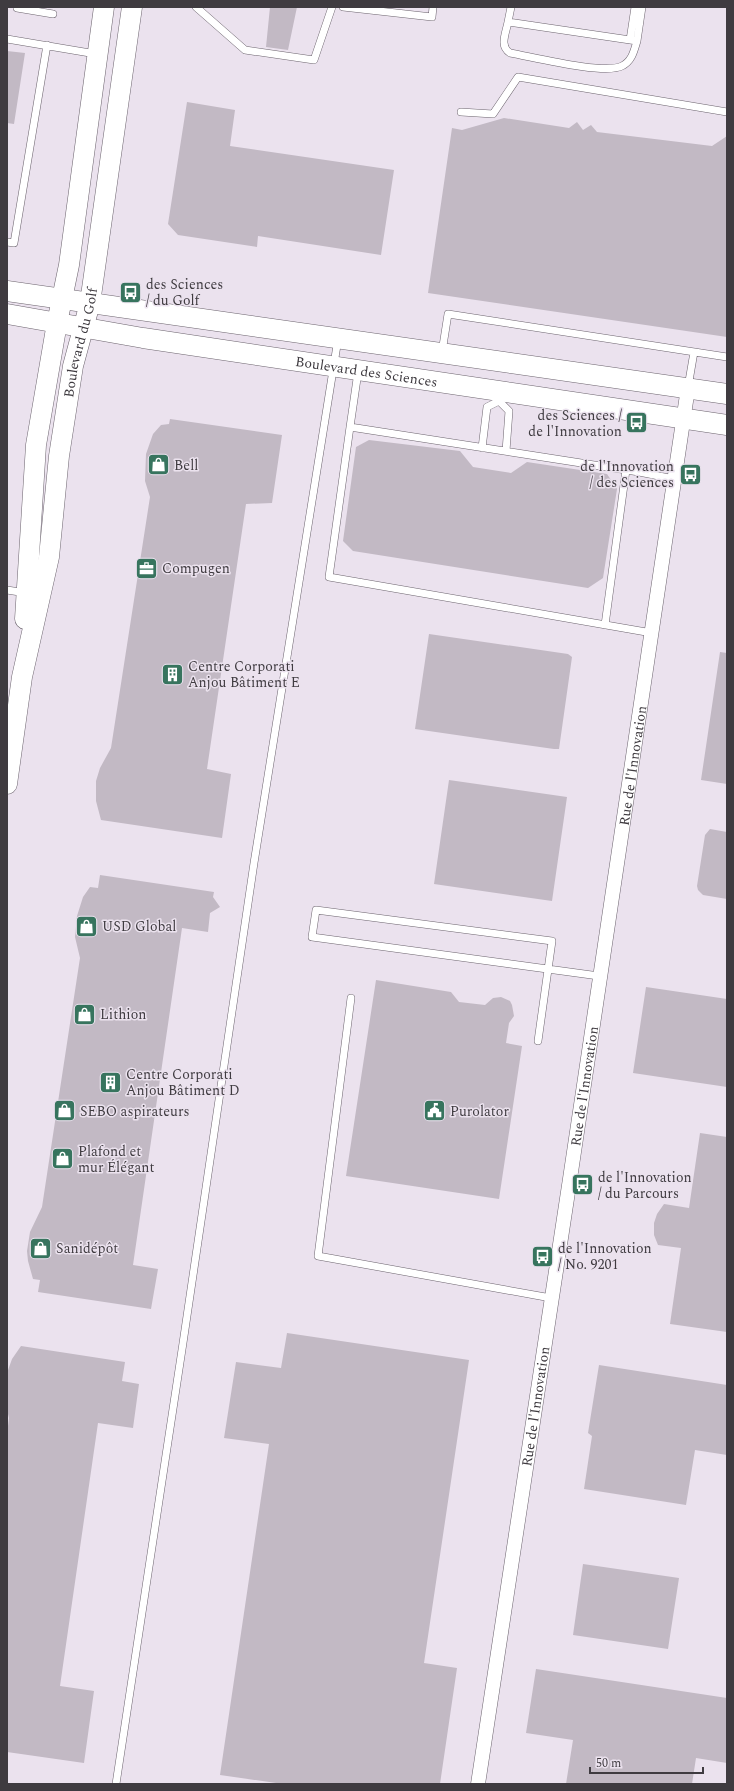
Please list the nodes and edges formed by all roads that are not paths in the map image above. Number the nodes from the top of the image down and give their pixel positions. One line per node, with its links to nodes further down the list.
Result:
1 (104, 7): 16 (street, Boulevard du Golf)
2 (132, 7): 22 (street, Boulevard du Golf)
3 (196, 7): 4 (lane)
4 (332, 7)
5 (343, 7): 6 (lane)
6 (433, 7)
7 (511, 7): 12 (lane)
8 (635, 7): 14 (lane)
9 (642, 7): 14 (lane)
10 (17, 8): 11 (lane)
11 (53, 14)
12 (508, 22): 14 (lane); 14 (lane)
13 (7, 39): 15 (lane)
14 (633, 40)
15 (47, 45): 16 (lane); 19 (lane)
16 (97, 54): 21 (street, Boulevard du Golf)
17 (461, 112): 18 (lane)
18 (727, 112)
19 (7, 242)
20 (7, 291): 21 (street, Boulevard des Sciences)
21 (63, 299): 22 (street, Boulevard des Sciences); 24 (street, Boulevard du Golf)
22 (90, 303): 25 (street, Boulevard du Golf); 26 (street, Boulevard des Sciences)
23 (7, 314): 24 (street, Boulevard des Sciences)
24 (57, 323): 25 (street, Boulevard des Sciences); 43 (street, Boulevard du Golf)
25 (83, 328): 30 (street, Boulevard des Sciences); 46 (street, Boulevard du Golf)
26 (338, 337): 27 (street, Boulevard des Sciences); 30 (lane)
27 (442, 352): 28 (lane); 32 (street, Boulevard des Sciences)
28 (694, 352): 29 (lane); 32 (lane)
29 (727, 357)
30 (334, 366): 31 (street, Boulevard des Sciences); 53 (lane)
31 (358, 370): 34 (street, Boulevard des Sciences); 37 (lane)
32 (688, 388): 33 (street, Boulevard des Sciences); 35 (street, Rue de l'Innovation)
33 (727, 394)
34 (500, 396): 35 (street, Boulevard des Sciences); 38 (lane); 39 (lane)
35 (683, 419): 36 (street, Boulevard des Sciences); 41 (street, Rue de l'Innovation)
36 (727, 425)
37 (350, 427): 38 (lane); 44 (lane)
38 (482, 448): 39 (lane)
39 (506, 451): 40 (lane)
40 (626, 470): 41 (lane); 44 (lane)
41 (674, 479): 45 (street, Rue de l'Innovation)
42 (7, 590): 43 (lane)
43 (27, 593): 46 (street, Boulevard du Golf)
44 (605, 625): 45 (lane)
45 (652, 633): 49 (street, Rue de l'Innovation)
46 (22, 677): 47 (street, Boulevard du Golf)
47 (7, 784)
48 (547, 969): 48 (lane); 49 (lane); 51 (lane)
49 (599, 976): 52 (street, Rue de l'Innovation)
50 (351, 998): 52 (lane)
51 (538, 1041)
52 (551, 1298): 54 (street, Rue de l'Innovation)
53 (116, 1784)
54 (478, 1784)

